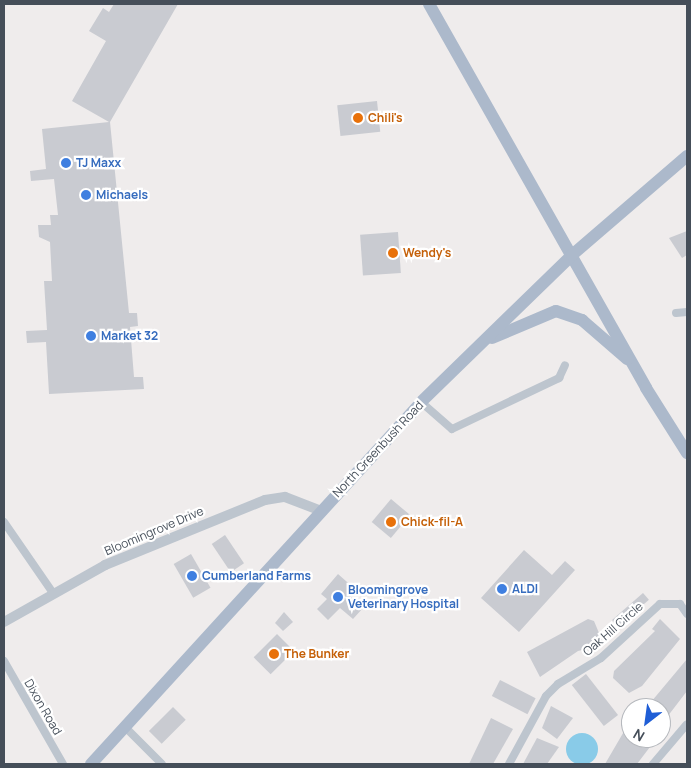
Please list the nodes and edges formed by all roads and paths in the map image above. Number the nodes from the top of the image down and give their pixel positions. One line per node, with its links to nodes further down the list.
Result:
1 (429, 4): 3 (main road)
2 (687, 156): 3 (main road, North Greenbush Road)
3 (572, 255): 6 (main road, North Greenbush Road); 7 (main road)
4 (676, 312): 5 (street)
5 (687, 312)
6 (480, 344): 7 (main road); 9 (main road, North Greenbush Road)
7 (632, 362): 10 (main road)
8 (565, 365): 9 (street)
9 (421, 402): 11 (main road, North Greenbush Road)
10 (687, 453)
11 (322, 511): 13 (street, Bloomingrove Drive); 18 (main road, North Greenbush Road)
12 (4, 522): 13 (street)
13 (53, 593): 15 (street, Bloomingrove Drive)
14 (687, 614): 22 (street, Oak Hill Circle)
15 (4, 622)
16 (4, 661): 19 (street, Dixon Road)
17 (687, 724): 23 (street)
18 (125, 727): 20 (main road, North Greenbush Road); 21 (street)
19 (63, 764)
20 (91, 764)
21 (162, 764)
22 (509, 764)
23 (653, 764)

